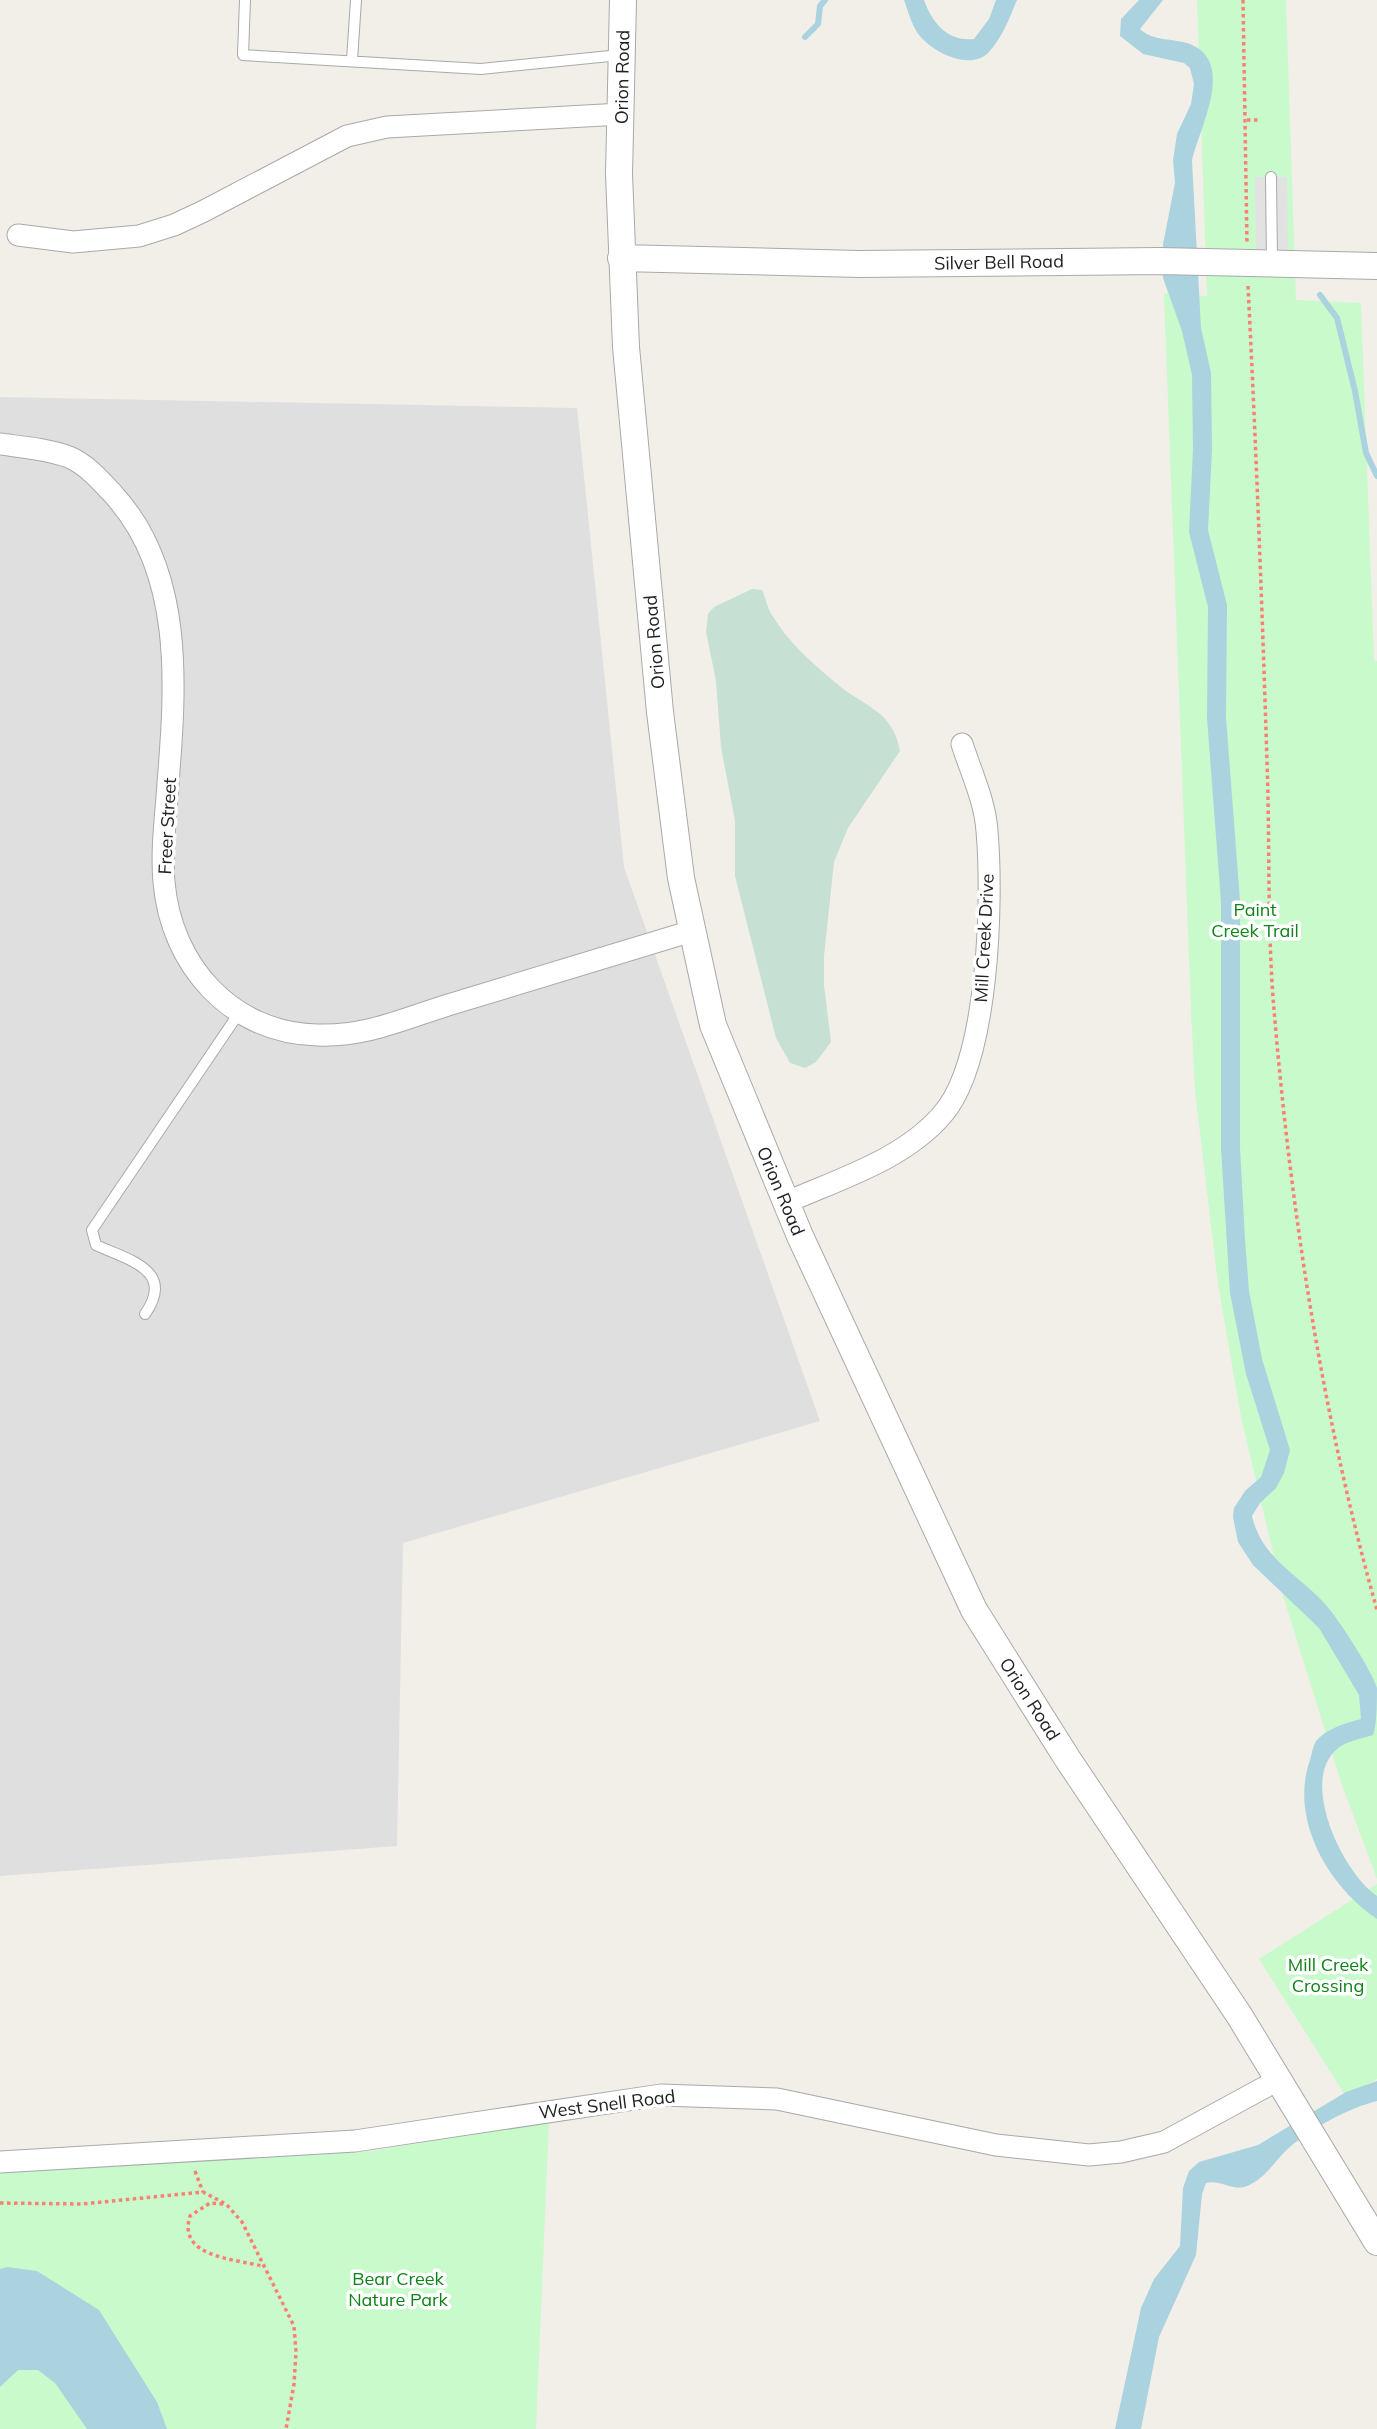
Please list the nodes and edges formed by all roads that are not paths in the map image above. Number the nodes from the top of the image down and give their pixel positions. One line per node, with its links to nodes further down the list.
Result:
1 (245, 0): 5 (lane)
2 (356, 0): 5 (lane)
3 (622, 0): 4 (street, Orion Road)
4 (623, 54): 5 (lane); 6 (street, Orion Road)
5 (352, 60)
6 (622, 114): 8 (street); 9 (street, Orion Road)
7 (1271, 177): 10 (lane)
8 (18, 236)
9 (621, 258): 10 (street, Silver Bell Road); 14 (street, Orion Road)
10 (1259, 262): 11 (street, Silver Bell Road)
11 (1377, 266)
12 (0, 444): 15 (street, Freer Street)
13 (962, 744): 16 (street, Mill Creek Drive)
14 (692, 931): 15 (street, Freer Street); 16 (street, Orion Road)
15 (239, 1013): 17 (lane)
16 (785, 1203): 18 (street, Orion Road)
17 (145, 1314)
18 (1278, 2080): 19 (street, West Snell Road); 20 (street, Orion Road)
19 (0, 2162)
20 (1377, 2242)

